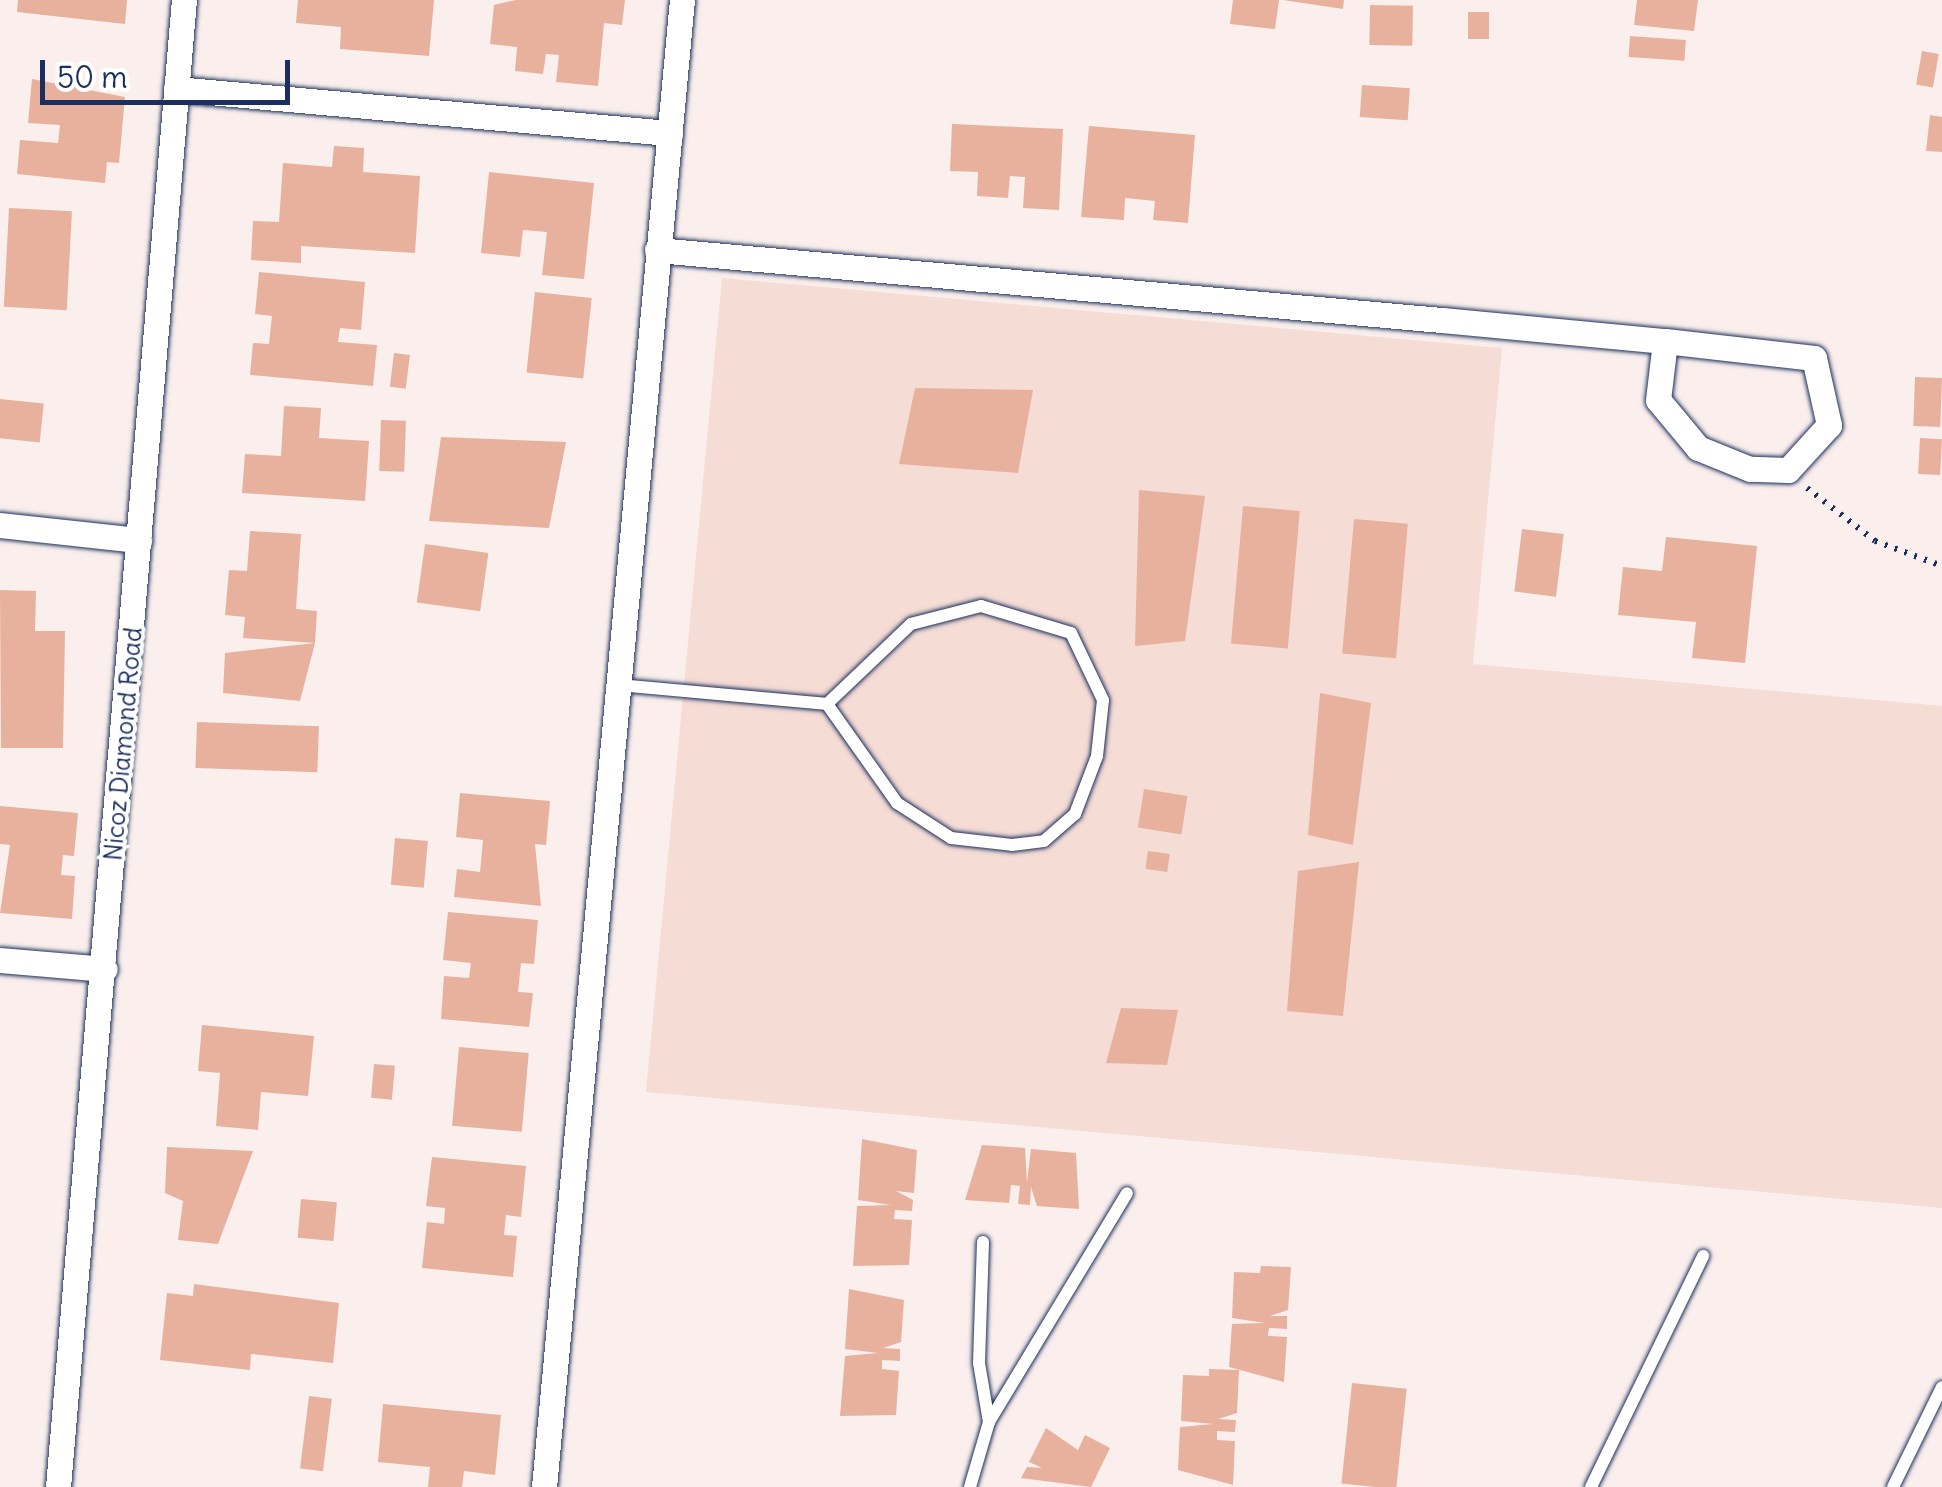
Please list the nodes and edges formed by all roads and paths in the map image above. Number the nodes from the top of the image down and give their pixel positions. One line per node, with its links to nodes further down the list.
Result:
1 (184, 0): 3 (street, Nicoz Diamond Road)
2 (682, 0): 4 (street)
3 (176, 89): 4 (street); 9 (street, Nicoz Diamond Road)
4 (670, 134): 5 (street)
5 (657, 250): 6 (street); 11 (street)
6 (1665, 342): 7 (street); 7 (street)
7 (1788, 470): 10 (path)
8 (0, 525): 9 (street)
9 (139, 540): 14 (street, Nicoz Diamond Road)
10 (1942, 566)
11 (619, 685): 12 (lane); 21 (street)
12 (828, 704): 12 (lane)
13 (0, 960): 14 (street)
14 (104, 969): 20 (street, Nicoz Diamond Road)
15 (1128, 1193): 19 (lane)
16 (983, 1242): 19 (lane)
17 (1703, 1256): 23 (lane)
18 (1942, 1387): 24 (lane)
19 (989, 1422): 22 (lane)
20 (58, 1487)
21 (544, 1487)
22 (970, 1487)
23 (1591, 1487)
24 (1893, 1487)

